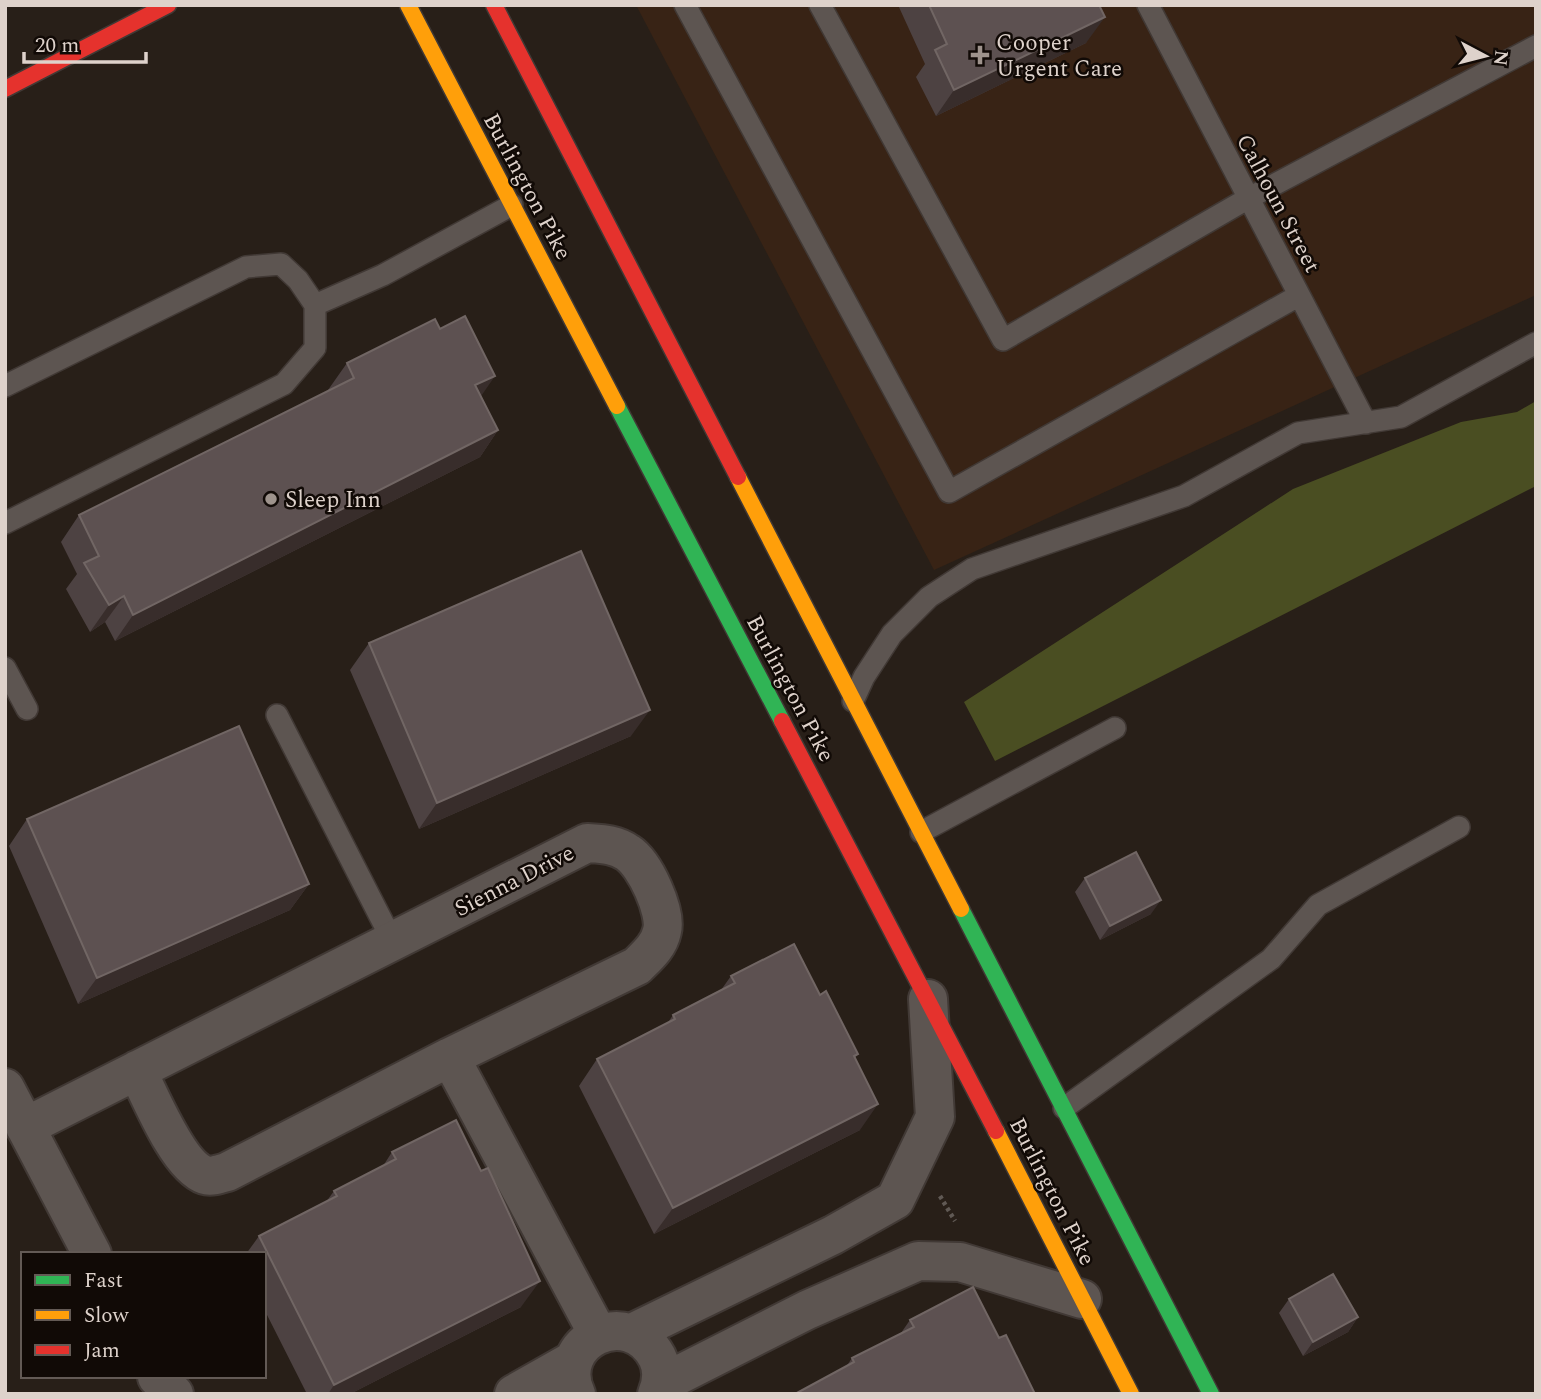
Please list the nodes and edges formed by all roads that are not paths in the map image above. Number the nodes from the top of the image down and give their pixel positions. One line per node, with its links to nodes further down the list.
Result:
1 (169, 5): 8 (highway)
2 (408, 5): 10 (highway, Burlington Pike)
3 (494, 5): 18 (highway, Burlington Pike)
4 (685, 5): 11 (lane)
5 (820, 5): 9 (lane)
6 (1148, 5): 9 (lane, Calhoun Street)
7 (1536, 46): 9 (lane)
8 (5, 89)
9 (1247, 199): 11 (lane, Calhoun Street)
10 (512, 205): 12 (lane); 25 (highway, Burlington Pike)
11 (1298, 296): 15 (lane, Calhoun Street)
12 (315, 305): 14 (lane); 16 (lane)
13 (1536, 343): 15 (lane)
14 (5, 386)
15 (1366, 423): 18 (lane)
16 (5, 523)
17 (5, 668): 19 (lane)
18 (853, 701): 23 (highway, Burlington Pike)
19 (27, 709)
20 (277, 715): 24 (lane)
21 (1115, 728): 23 (lane)
22 (1459, 827): 29 (lane)
23 (921, 832): 29 (highway, Burlington Pike)
24 (393, 942): 26 (street, Sienna Drive); 27 (street, Sienna Drive)
25 (928, 999): 32 (highway, Burlington Pike); 33 (street)
26 (450, 1057): 27 (street, Sienna Drive); 33 (street)
27 (137, 1070): 30 (street, Sienna Drive)
28 (5, 1088): 30 (street)
29 (1064, 1108): 39 (highway, Burlington Pike)
30 (25, 1127): 31 (street)
31 (91, 1252)
32 (1082, 1298): 35 (street); 38 (highway, Burlington Pike)
33 (595, 1355): 35 (street); 37 (street)
34 (159, 1378): 36 (street)
35 (659, 1389)
36 (174, 1394)
37 (514, 1394)
38 (1131, 1394)
39 (1211, 1394)

